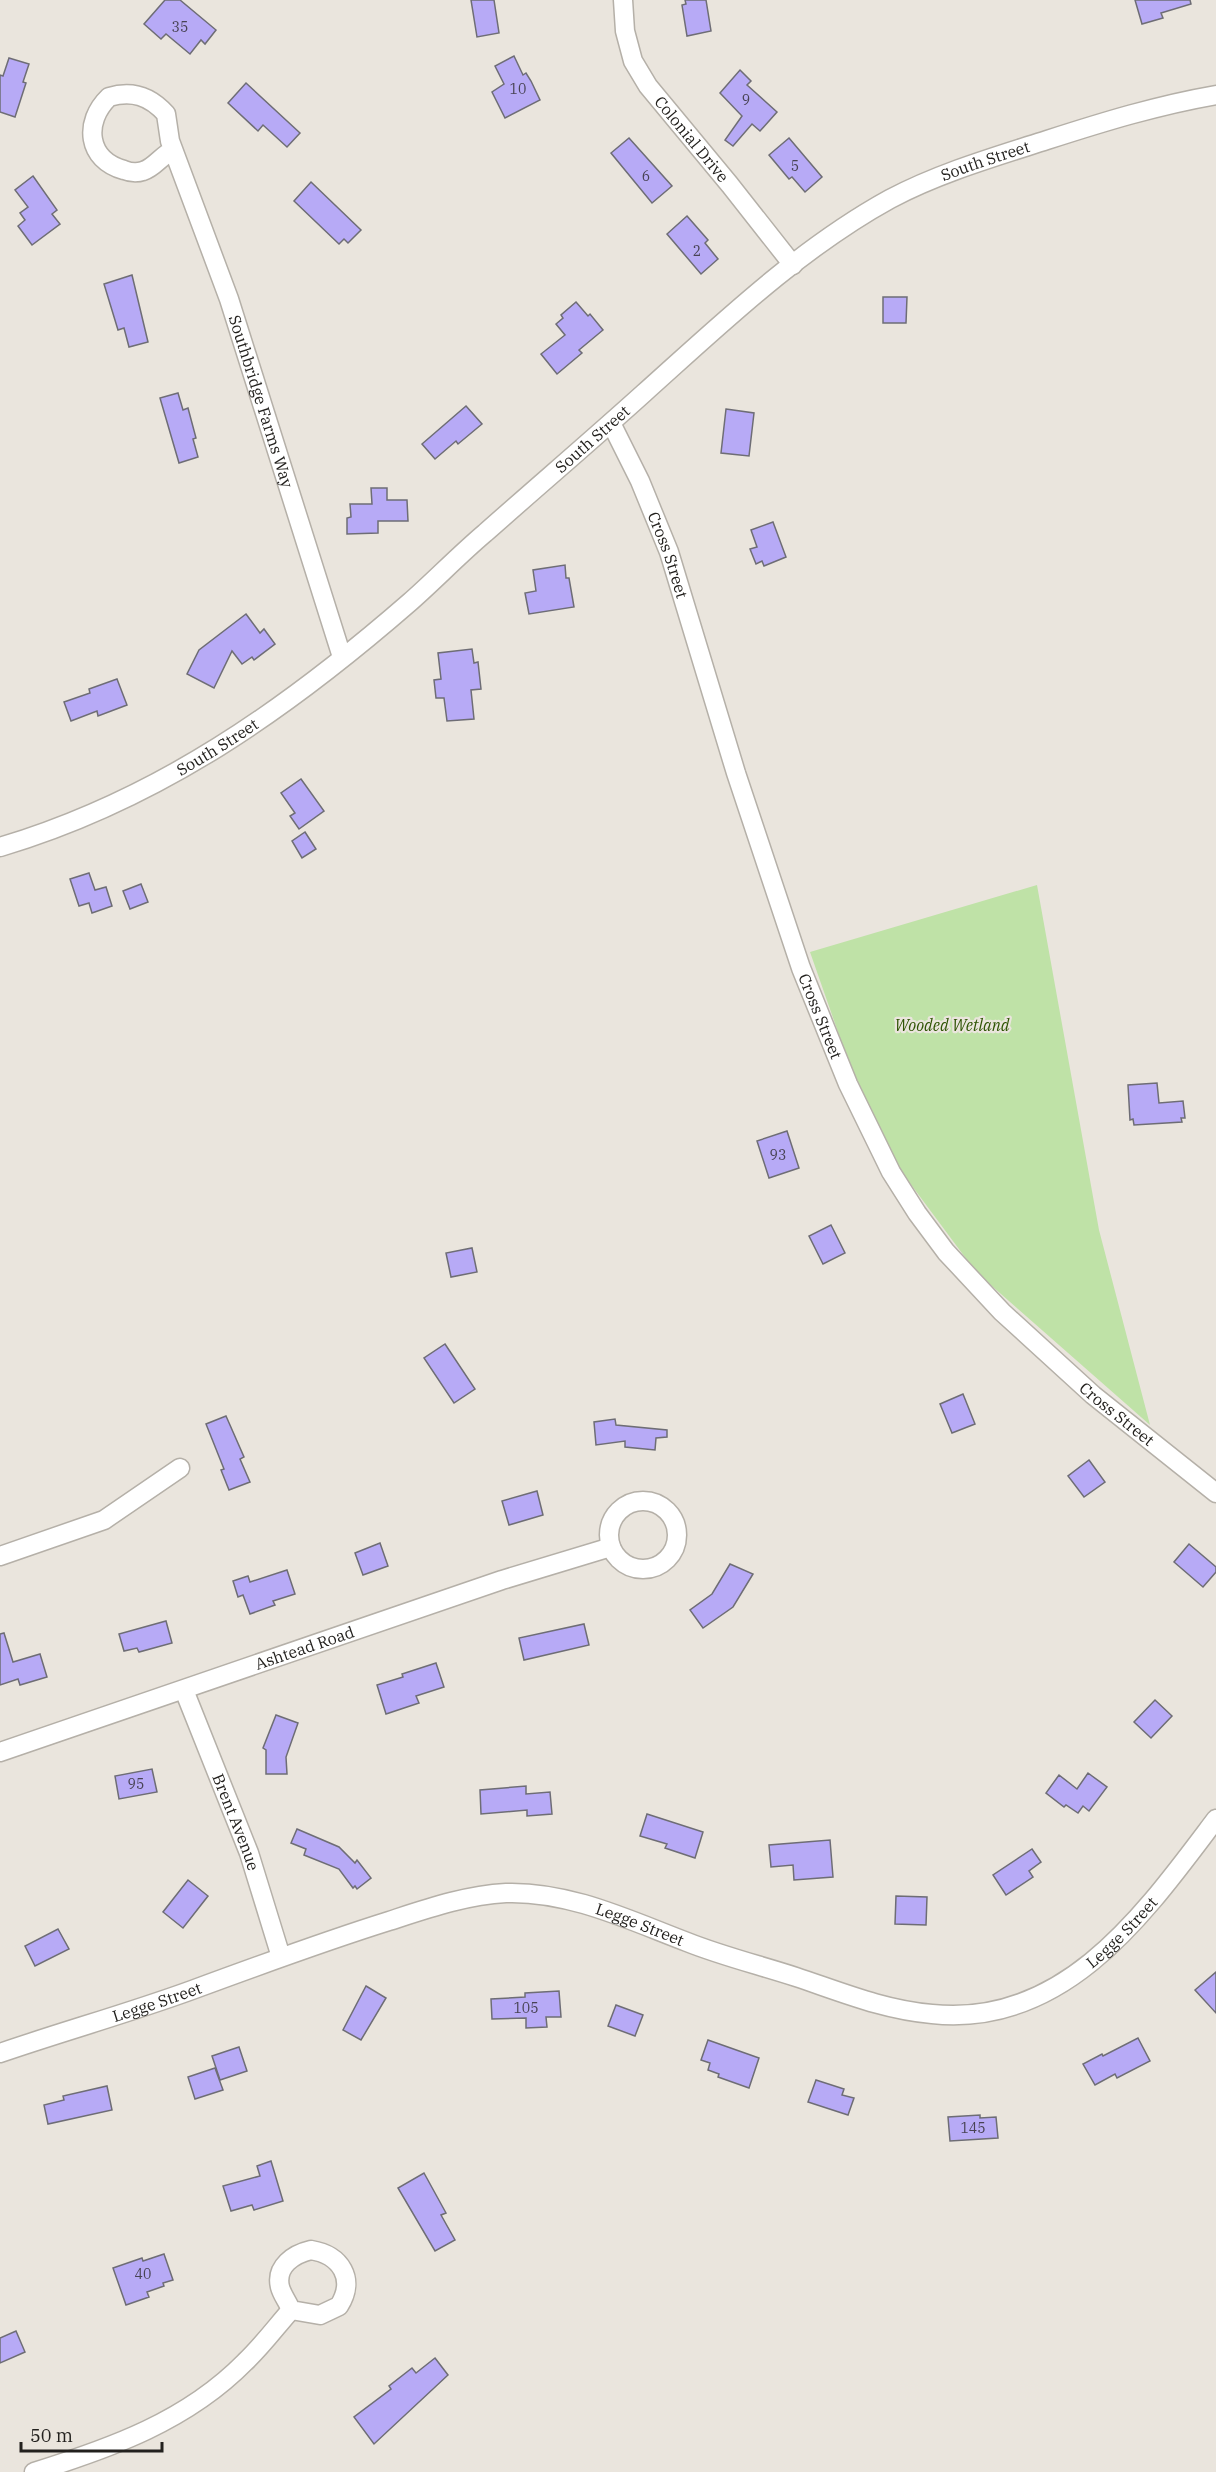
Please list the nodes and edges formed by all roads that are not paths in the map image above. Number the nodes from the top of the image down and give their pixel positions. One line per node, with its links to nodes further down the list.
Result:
1 (623, 0): 4 (street, Colonial Drive)
2 (1216, 95): 4 (street, South Street)
3 (173, 150): 3 (street, Southbridge Farms Way); 6 (street, Southbridge Farms Way)
4 (793, 265): 5 (street, South Street)
5 (610, 423): 6 (street, South Street); 9 (street, Cross Street)
6 (342, 657): 7 (street, South Street)
7 (0, 848)
8 (180, 1468): 11 (street)
9 (1216, 1493)
10 (611, 1546): 12 (street, Ashtead Road)
11 (0, 1556)
12 (184, 1690): 13 (street, Ashtead Road); 15 (street, Brent Avenue)
13 (0, 1752)
14 (1216, 1819): 15 (street, Legge Street)
15 (281, 1957): 16 (street, Legge Street)
16 (0, 2053)
17 (291, 2310): 18 (street)
18 (34, 2472)

